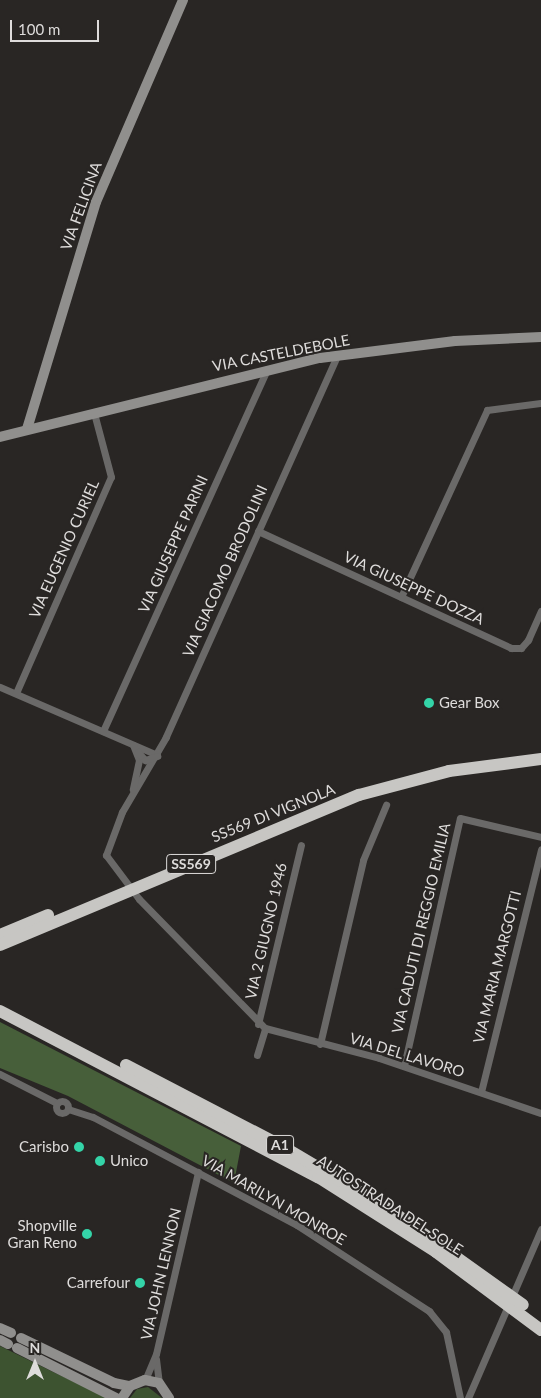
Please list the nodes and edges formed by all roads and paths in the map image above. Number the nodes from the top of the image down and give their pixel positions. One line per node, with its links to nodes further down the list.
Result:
1 (183, 0): 7 (street, VIA FELICINA)
2 (541, 337): 3 (street, VIA CASTELDEBOLE)
3 (337, 356): 4 (street, VIA CASTELDEBOLE); 9 (street, VIA GIACOMO BRODOLINI)
4 (267, 368): 6 (street, VIA CASTELDEBOLE); 14 (street, VIA GIUSEPPE PARINI)
5 (541, 403): 10 (street)
6 (94, 413): 7 (street, VIA CASTELDEBOLE); 13 (street, VIA EUGENIO CURIEL)
7 (29, 428): 8 (street, VIA CASTELDEBOLE)
8 (0, 436)
9 (258, 531): 10 (street, VIA GIUSEPPE DOZZA); 18 (street, VIA GIACOMO BRODOLINI)
10 (401, 597): 11 (street, VIA GIUSEPPE DOZZA)
11 (541, 611)
12 (0, 686): 13 (street)
13 (16, 693): 14 (street)
14 (103, 731): 15 (street)
15 (133, 744): 16 (street); 18 (street)
16 (138, 751): 18 (street); 21 (street)
17 (541, 752): 20 (highway, SS569 DI VIGNOLA / SS569)
18 (157, 755): 21 (street, VIA GIACOMO BRODOLINI)
19 (541, 760): 20 (highway, SS569 DI VIGNOLA / SS569)
20 (380, 784): 26 (highway, SS569 DI VIGNOLA / SS569); 27 (highway, SS569 DI VIGNOLA / SS569)
21 (132, 794): 30 (street)
22 (386, 805): 31 (street)
23 (541, 837): 33 (street, VIA CADUTI DI REGGIO EMILIA)
24 (301, 845): 30 (street, VIA 2 GIUGNO 1946)
25 (541, 849): 35 (street, VIA MARIA MARGOTTI)
26 (0, 935)
27 (0, 945)
28 (0, 1002): 39 (highway, AUTOSTRADA DEL SOLE / A1)
29 (0, 1011): 41 (highway, AUTOSTRADA DEL SOLE / A1)
30 (261, 1026): 31 (street, VIA DEL LAVORO); 32 (street)
31 (320, 1044): 33 (street, VIA DEL LAVORO)
32 (257, 1055)
33 (404, 1066): 35 (street, VIA DEL LAVORO)
34 (0, 1074): 37 (street, VIA MARILYN MONROE)
35 (481, 1092): 36 (street, VIA DEL LAVORO)
36 (541, 1113)
37 (198, 1172): 45 (street, VIA JOHN LENNON); 52 (street, VIA MARILYN MONROE)
38 (541, 1229): 53 (street)
39 (541, 1319)
40 (0, 1328): 42 (street)
41 (541, 1330)
42 (11, 1333)
43 (21, 1338): 48 (street)
44 (8, 1344): 49 (street)
45 (156, 1354): 46 (street, VIA JOHN LENNON); 47 (street)
46 (145, 1380): 47 (street); 48 (street)
47 (159, 1383): 51 (street)
48 (130, 1386): 50 (street)
49 (116, 1398)
50 (122, 1398)
51 (169, 1398)
52 (460, 1398)
53 (468, 1398)

